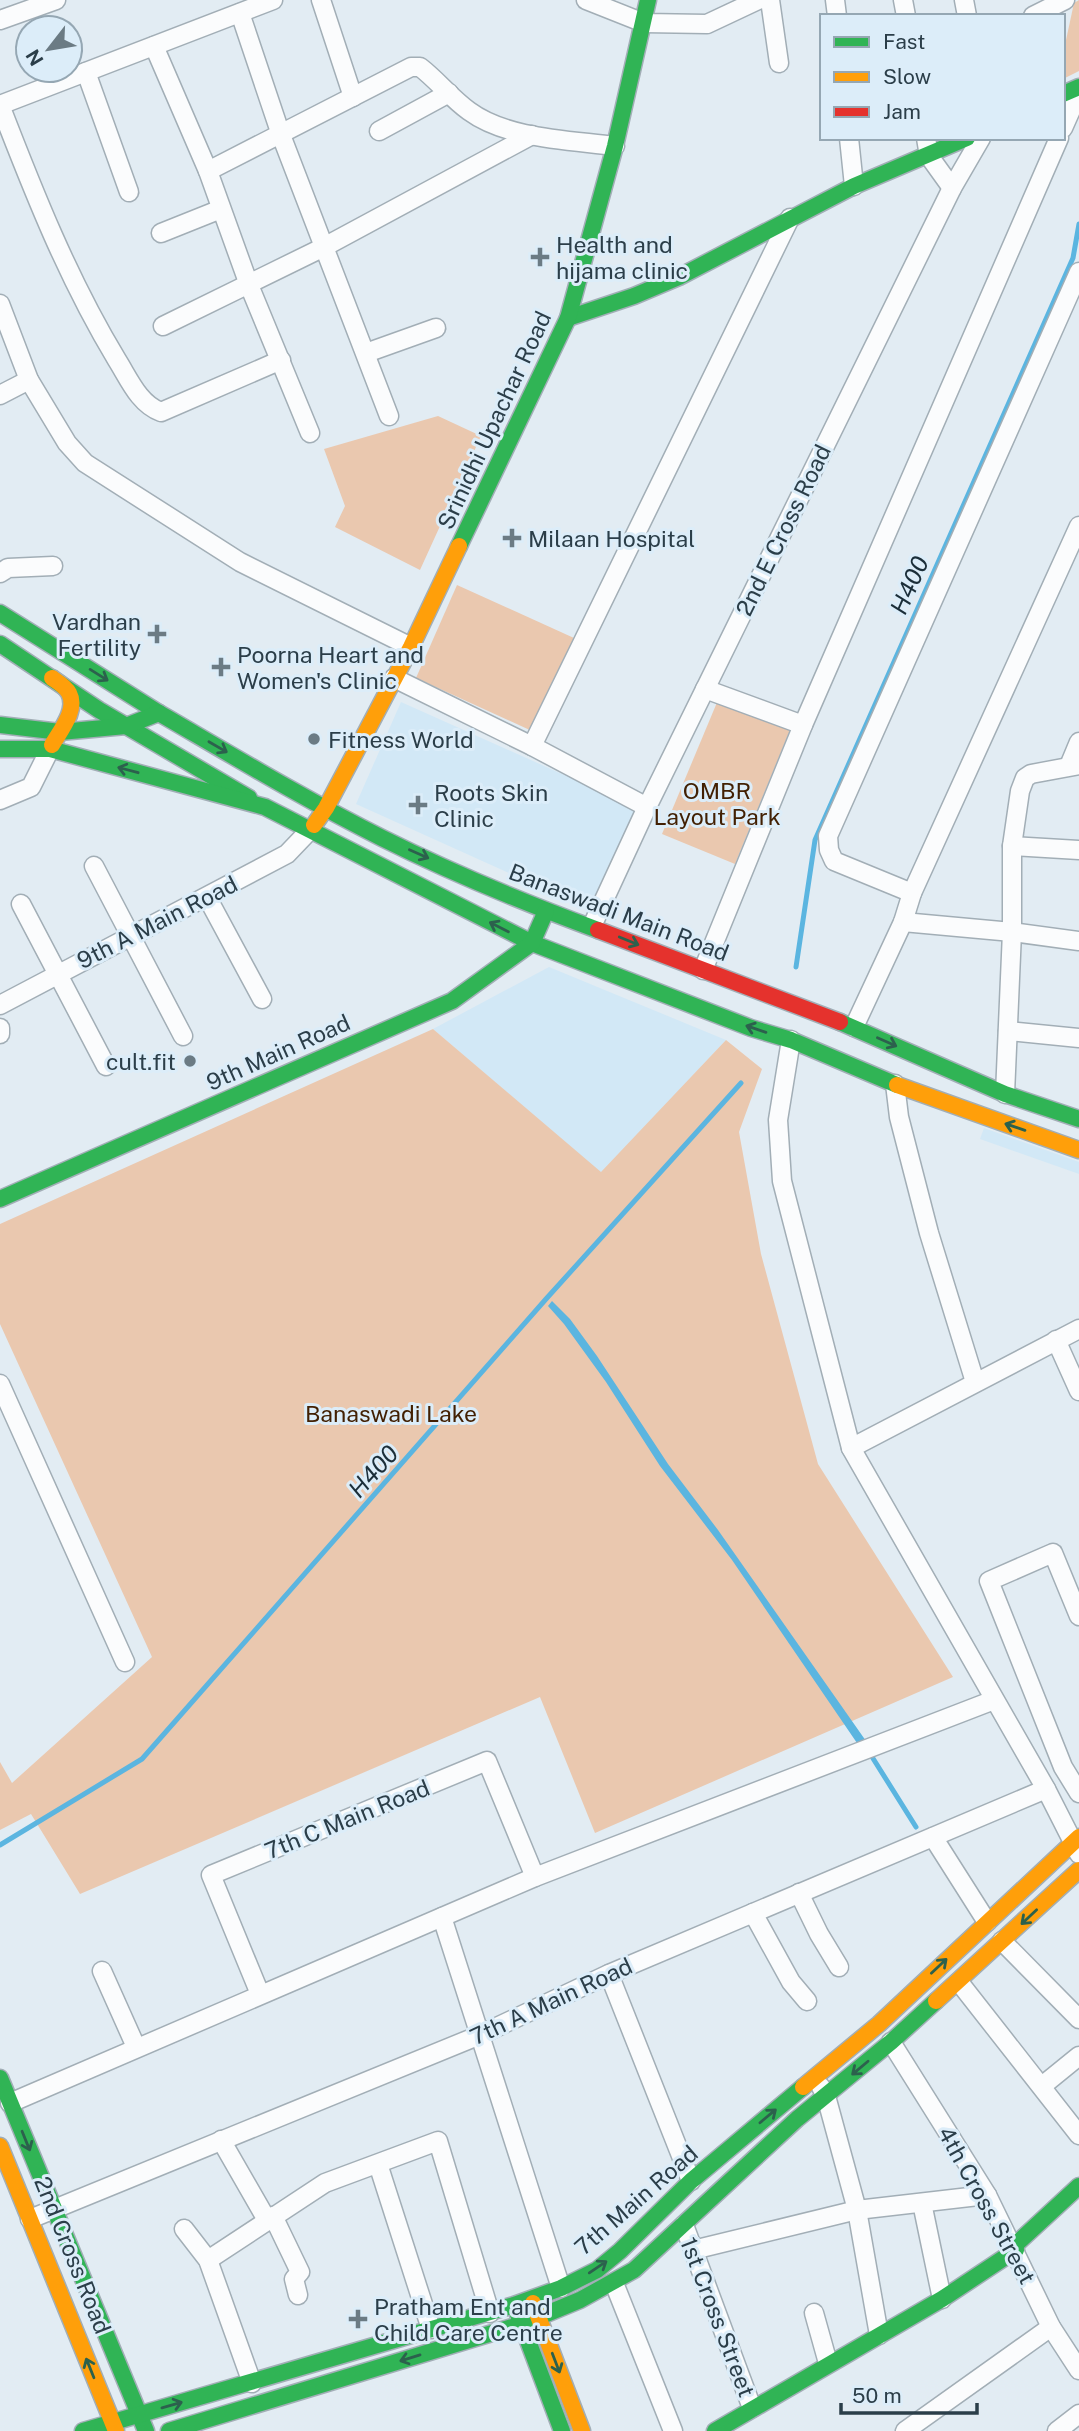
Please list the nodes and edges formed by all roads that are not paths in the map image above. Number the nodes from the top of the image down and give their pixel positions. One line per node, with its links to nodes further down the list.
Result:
1 (56, 0): 11 (street)
2 (273, 0): 9 (street)
3 (321, 0): 18 (street)
4 (586, 0): 12 (street)
5 (648, 0): 12 (main road, Srinidhi Upachar Road)
6 (758, 0): 12 (street)
7 (770, 0): 14 (street)
8 (1065, 0): 10 (street)
9 (240, 13): 13 (street); 22 (street)
10 (1037, 14)
11 (0, 20)
12 (644, 23): 28 (main road, Srinidhi Upachar Road)
13 (154, 46): 15 (street); 30 (street)
14 (779, 63)
15 (86, 72): 19 (street); 33 (street)
16 (1079, 90): 20 (street)
17 (449, 93): 18 (street); 21 (street); 23 (street)
18 (353, 97): 22 (street)
19 (0, 105): 45 (street)
20 (1065, 123)
21 (379, 131)
22 (281, 135): 30 (street); 37 (street)
23 (532, 135): 28 (street); 37 (street)
24 (849, 140): 31 (street)
25 (958, 140): 29 (main road)
26 (980, 140): 32 (street, 2nd E Cross Road)
27 (1058, 140): 61 (street)
28 (615, 146): 41 (main road, Srinidhi Upachar Road)
29 (928, 147): 31 (main road); 32 (street)
30 (208, 170): 34 (street)
31 (853, 186): 35 (main road)
32 (952, 188): 58 (street, 2nd E Cross Road)
33 (129, 192)
34 (222, 209): 36 (street); 39 (street)
35 (790, 218): 41 (main road); 65 (street)
36 (161, 233)
37 (324, 247): 39 (street); 44 (street)
38 (1079, 272): 77 (street)
39 (249, 285): 42 (street); 45 (street)
40 (0, 304): 46 (street)
41 (568, 318): 55 (main road, Srinidhi Upachar Road)
42 (163, 326)
43 (436, 328): 44 (street)
44 (366, 353): 48 (street)
45 (281, 360): 49 (street)
46 (29, 380): 47 (street); 55 (street)
47 (0, 395)
48 (389, 416)
49 (310, 433)
50 (1079, 526): 77 (street)
51 (53, 566): 52 (street)
52 (0, 573)
53 (0, 613): 59 (main road, Banaswadi Main Road, one-way to 59)
54 (0, 644): 56 (main road)
55 (411, 647): 57 (main road, Srinidhi Upachar Road)
56 (52, 678): 62 (main road); 63 (main road)
57 (394, 678): 65 (street); 72 (main road, Srinidhi Upachar Road)
58 (705, 689): 61 (street); 71 (street, 2nd E Cross Road)
59 (159, 713): 62 (main road); 72 (main road, Banaswadi Main Road, one-way to 72)
60 (0, 725): 63 (main road)
61 (803, 725): 87 (street)
62 (126, 726): 63 (main road); 70 (main road)
63 (60, 733): 66 (main road)
64 (1079, 742): 68 (street)
65 (532, 746): 71 (street)
66 (50, 749): 67 (main road); 69 (street); 70 (main road, one-way to 66)
67 (0, 750)
68 (1074, 766): 74 (street)
69 (0, 800)
70 (265, 807): 73 (main road)
71 (647, 807): 82 (street, 2nd E Cross Road)
72 (326, 808): 73 (main road, Srinidhi Upachar Road); 80 (main road, Banaswadi Main Road, one-way to 80)
73 (309, 831): 78 (street, 9th A Main Road); 86 (main road, one-way to 73)
74 (1012, 846): 75 (street); 83 (street)
75 (1079, 850)
76 (94, 866): 84 (street)
77 (912, 893): 81 (street)
78 (207, 897): 84 (street, 9th A Main Road); 89 (street)
79 (21, 904): 88 (street)
80 (546, 911): 82 (main road, Banaswadi Main Road); 86 (main road)
81 (904, 922): 83 (street); 91 (street)
82 (592, 926): 87 (main road, Banaswadi Main Road, one-way to 87)
83 (1012, 932): 85 (street); 93 (street)
84 (131, 935): 88 (street, 9th A Main Road); 95 (street)
85 (1079, 941)
86 (532, 943): 97 (main road, one-way to 86); 103 (main road, 9th Main Road)
87 (703, 970): 91 (main road, Banaswadi Main Road)
88 (58, 973): 90 (street, 9th A Main Road); 98 (street)
89 (262, 999)
90 (0, 1005)
91 (854, 1027): 100 (main road, Banaswadi Main Road, one-way to 100)
92 (0, 1028): 94 (street)
93 (1008, 1031): 96 (street); 100 (street)
94 (0, 1034)
95 (183, 1036)
96 (1079, 1038)
97 (791, 1041): 99 (main road); 109 (street)
98 (106, 1066)
99 (895, 1084): 102 (main road, one-way to 99); 106 (street)
100 (1005, 1094): 101 (main road, Banaswadi Main Road)
101 (1079, 1119)
102 (1079, 1150)
103 (0, 1199)
104 (1079, 1329): 105 (street)
105 (1056, 1340): 106 (street); 108 (street)
106 (975, 1382): 109 (street)
107 (0, 1384): 111 (street)
108 (1079, 1391)
109 (851, 1448): 112 (street)
110 (1079, 1616): 114 (street)
111 (125, 1662)
112 (994, 1700): 113 (street); 118 (street)
113 (1046, 1788): 115 (street, 7th A Main Road); 116 (street)
114 (1079, 1793)
115 (933, 1837): 119 (street, 7th A Main Road); 122 (street)
116 (1077, 1844): 122 (main road, 7th Main Road)
117 (1079, 1870): 123 (main road, 7th Main Road, one-way to 123)
118 (536, 1877): 121 (street); 128 (street, 7th C Main Road)
119 (799, 1893): 120 (street, 7th A Main Road); 124 (street)
120 (753, 1913): 126 (street, 7th A Main Road); 129 (street)
121 (442, 1917): 128 (street); 131 (street)
122 (986, 1922): 135 (main road, 7th Main Road, one-way to 122)
123 (1003, 1941): 127 (main road, 7th Main Road); 130 (street)
124 (839, 1966)
125 (102, 1971): 133 (street)
126 (609, 1974): 131 (street, 7th A Main Road); 144 (street)
127 (959, 1982): 132 (main road, 7th Main Road); 137 (street)
128 (260, 1994): 133 (street)
129 (807, 2001)
130 (1079, 2020)
131 (480, 2035): 141 (street, 7th A Main Road); 158 (street)
132 (891, 2042): 138 (main road, 7th Main Road, one-way to 138); 146 (street, 4th Cross Street)
133 (136, 2047): 139 (street)
134 (1079, 2056): 137 (street)
135 (816, 2076): 138 (street); 144 (main road, 7th Main Road, one-way to 135)
136 (0, 2078): 139 (main road, 2nd Cross Road)
137 (1042, 2086): 140 (street)
138 (826, 2096): 149 (street); 152 (main road, 7th Main Road)
139 (10, 2103): 148 (main road, 2nd Cross Road, one-way to 148)
140 (1079, 2135)
141 (221, 2140): 148 (street, 7th A Main Road); 150 (street)
142 (0, 2146): 151 (main road, 2nd Cross Road)
143 (378, 2164): 150 (street); 163 (street); 168 (street)
144 (691, 2181): 158 (main road, 7th Main Road, one-way to 144)
145 (1079, 2186): 154 (main road)
146 (987, 2194): 147 (street); 154 (street, 4th Cross Street)
147 (922, 2203): 149 (street); 161 (street)
148 (54, 2210): 151 (street, 7th A Main Road); 175 (main road, 2nd Cross Road)
149 (857, 2210): 155 (street); 169 (street)
150 (270, 2218): 156 (street); 159 (street)
151 (30, 2219): 176 (main road, 2nd Cross Road, one-way to 151)
152 (684, 2225): 155 (street, 1st Cross Street); 157 (main road, 7th Main Road)
153 (184, 2229): 156 (street)
154 (1015, 2248): 161 (main road); 167 (street, 4th Cross Street)
155 (693, 2249): 173 (street, 1st Cross Street)
156 (208, 2260): 172 (street)
157 (614, 2283): 165 (main road, 7th Main Road); 182 (street)
158 (561, 2288): 160 (main road, 7th Main Road)
159 (298, 2294)
160 (532, 2299): 162 (main road, 7th Main Road); 165 (main road)
161 (942, 2299): 169 (main road)
162 (514, 2305): 163 (main road, 7th Main Road); 166 (main road)
163 (490, 2313): 168 (main road, 7th Main Road)
164 (814, 2313): 170 (street)
165 (539, 2318): 166 (main road, 7th Main Road); 181 (main road, one-way to 181)
166 (522, 2324): 179 (main road, 7th Main Road, one-way to 179); 180 (main road)
167 (1051, 2327): 171 (street, 4th Cross Street); 184 (street)
168 (431, 2329): 172 (main road, 7th Main Road)
169 (879, 2335): 170 (main road)
170 (828, 2363): 173 (main road)
171 (1079, 2370)
172 (253, 2383): 175 (main road, 7th Main Road, one-way to 172)
173 (752, 2408): 183 (main road)
174 (1079, 2414): 185 (street)
175 (139, 2415): 176 (main road, 7th Main Road); 178 (main road, 2nd Cross Road)
176 (114, 2426): 177 (main road, 7th Main Road)
177 (83, 2431)
178 (146, 2431)
179 (169, 2431)
180 (562, 2431)
181 (582, 2431)
182 (673, 2431)
183 (715, 2431)
184 (905, 2431)
185 (1056, 2431)

